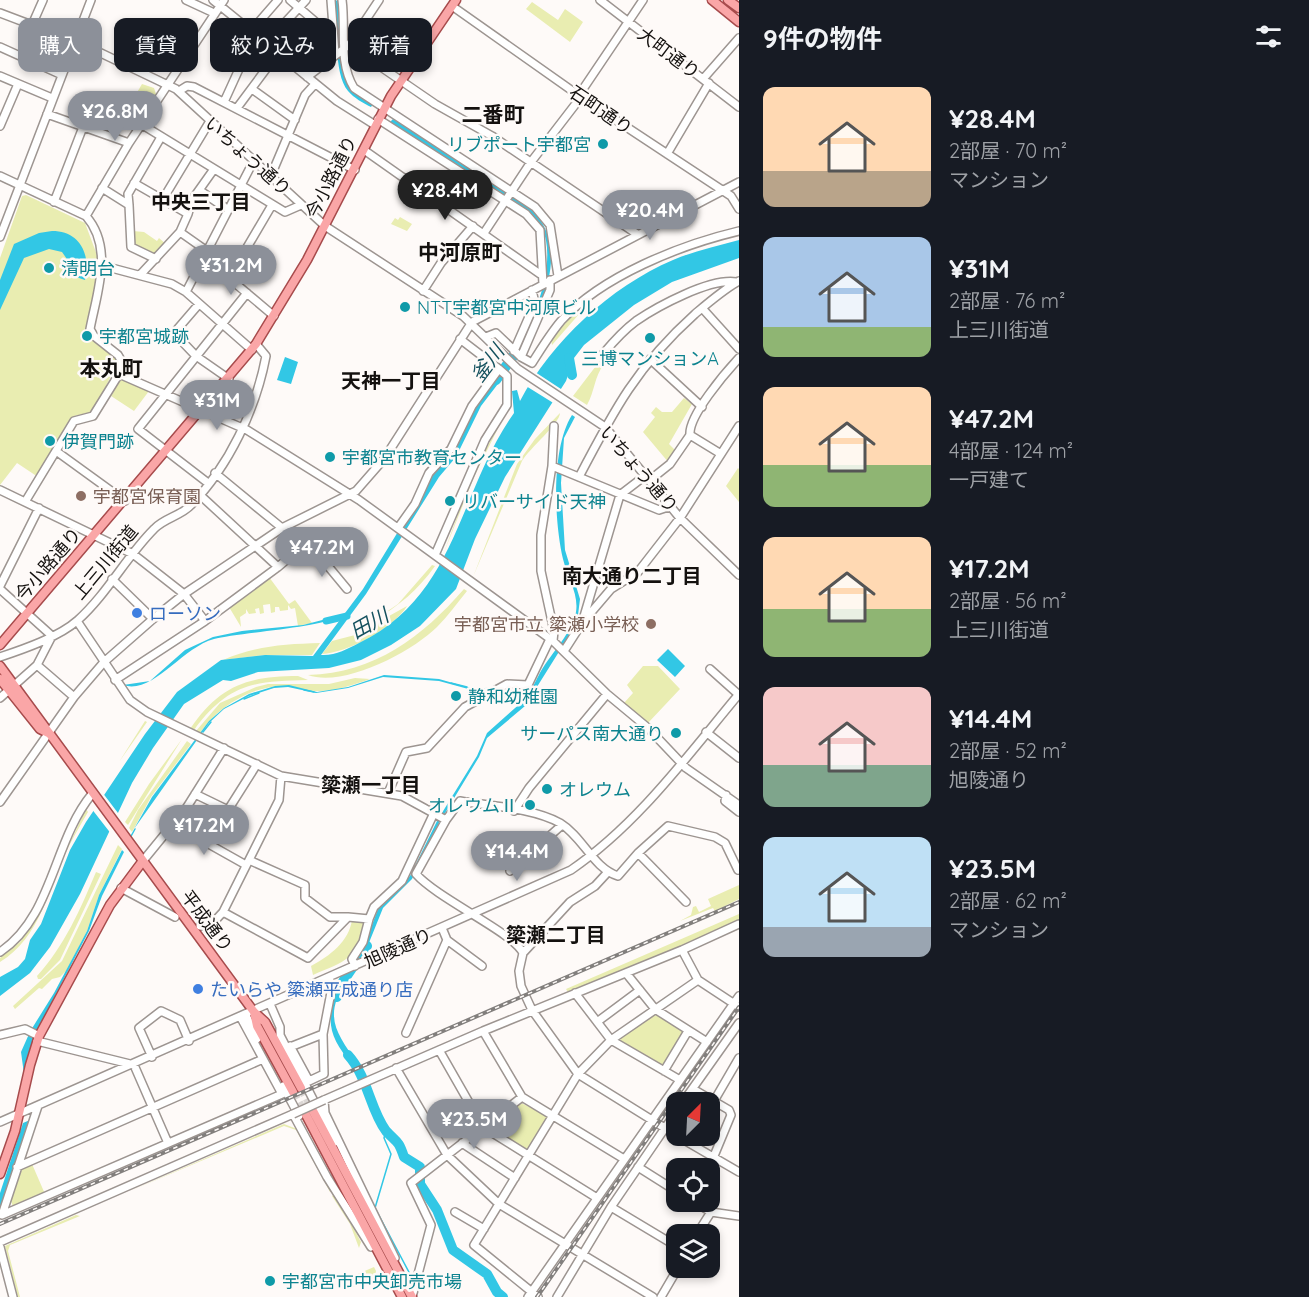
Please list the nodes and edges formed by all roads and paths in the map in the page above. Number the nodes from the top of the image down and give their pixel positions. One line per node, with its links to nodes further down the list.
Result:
1 (43, 0): 21 (street)
2 (91, 0): 22 (street)
3 (186, 0): 20 (street)
4 (213, 0): 15 (street)
5 (278, 0): 24 (street)
6 (290, 0): 17 (street)
7 (306, 0): 17 (street)
8 (331, 0): 27 (street)
9 (342, 0): 33 (street)
10 (379, 0): 33 (street)
11 (600, 0): 29 (street, 大町通り)
12 (643, 0): 29 (street)
13 (712, 0): 30 (main road)
14 (728, 0): 18 (main road)
15 (222, 3): 20 (street); 23 (street)
16 (454, 3): 44 (main road); 51 (street, 石町通り)
17 (299, 8): 25 (street); 26 (street)
18 (739, 8)
19 (0, 13): 28 (street, いちょう通り)
20 (214, 13): 46 (street)
21 (35, 18)
22 (85, 18)
23 (238, 18)
24 (264, 18)
25 (290, 18)
26 (311, 18)
27 (332, 18)
28 (18, 20)
29 (628, 22): 45 (street, 大町通り); 51 (street)
30 (739, 22)
31 (739, 38): 45 (street)
32 (0, 47): 41 (street)
33 (346, 47): 34 (street); 44 (street); 58 (street)
34 (336, 52)
35 (102, 54): 46 (street, いちょう通り)
36 (63, 72): 41 (street)
37 (237, 72): 53 (street)
38 (264, 72): 49 (street)
39 (301, 72): 43 (street)
40 (313, 72): 43 (street)
41 (62, 75): 52 (street)
42 (0, 76): 47 (street)
43 (307, 77): 48 (street)
44 (400, 81): 58 (main road); 73 (street)
45 (706, 81): 55 (street, 大町通り); 71 (street)
46 (168, 83): 50 (street, いちょう通り); 64 (street)
47 (18, 84): 52 (street); 56 (street)
48 (315, 84): 60 (street); 61 (street)
49 (252, 88): 57 (street); 60 (street)
50 (179, 91): 53 (street); 62 (street, いちょう通り)
51 (580, 96): 71 (street, 石町通り); 73 (street)
52 (52, 98): 59 (street)
53 (224, 102): 57 (street)
54 (0, 104): 56 (street)
55 (739, 107)
56 (8, 108): 63 (street)
57 (237, 108): 66 (street)
58 (383, 109): 61 (main road, 今小路通り); 85 (street)
59 (47, 114): 65 (street); 81 (street)
60 (295, 120): 66 (street)
61 (377, 120): 69 (main road, 今小路通り); 85 (street)
62 (210, 121): 70 (street); 72 (street, いちょう通り)
63 (1, 124)
64 (141, 124): 67 (street); 68 (street)
65 (83, 127): 68 (street); 87 (street)
66 (288, 135): 75 (street); 77 (street)
67 (161, 137): 70 (street); 79 (street)
68 (129, 143): 82 (street)
69 (364, 150): 75 (main road, 今小路通り); 96 (street)
70 (189, 154): 74 (street); 86 (street)
71 (667, 154): 84 (street, 石町通り)
72 (253, 162): 77 (street, いちょう通り); 80 (street)
73 (531, 162): 85 (street); 100 (street)
74 (214, 169): 80 (street); 83 (street)
75 (355, 170): 95 (main road, 今小路通り)
76 (0, 176): 81 (street)
77 (270, 178): 90 (street, いちょう通り)
78 (739, 182): 84 (street)
79 (134, 183): 86 (street); 88 (street)
80 (239, 184): 89 (street); 91 (street)
81 (20, 186): 87 (street); 101 (street)
82 (102, 188): 88 (street); 94 (street)
83 (199, 190): 91 (street); 93 (street)
84 (723, 191): 92 (street, 石町通り); 100 (street)
85 (509, 196): 99 (street); 105 (street); 108 (street)
86 (163, 199): 93 (street)
87 (54, 202): 94 (street)
88 (129, 205): 103 (street)
89 (272, 205): 90 (street); 107 (street)
90 (302, 205): 95 (street, いちょう通り)
91 (227, 209): 102 (street)
92 (739, 209)
93 (188, 214): 98 (street)
94 (86, 216): 104 (street)
95 (325, 226): 112 (street, いちょう通り); 117 (main road, 今小路通り)
96 (473, 226): 99 (street); 112 (street)
97 (739, 231): 127 (street)
98 (180, 232): 102 (street); 103 (street)
99 (484, 233): 105 (street)
100 (637, 234): 108 (street)
101 (0, 237)
102 (205, 254): 107 (street); 113 (street)
103 (156, 259): 106 (street)
104 (104, 266): 106 (street); 131 (street)
105 (540, 274): 110 (street)
106 (140, 275): 113 (street)
107 (229, 278): 114 (street)
108 (554, 278): 110 (street); 127 (street)
109 (738, 282): 116 (street); 125 (street)
110 (543, 284): 111 (street)
111 (532, 290): 118 (street); 124 (street)
112 (423, 291): 118 (street, いちょう通り)
113 (186, 292): 115 (street)
114 (247, 293): 117 (street); 119 (street)
115 (199, 304): 119 (street); 126 (street)
116 (702, 308): 123 (street); 128 (street)
117 (274, 316): 122 (main road, 今小路通り)
118 (472, 322): 120 (street, いちょう通り); 121 (street)
119 (222, 323): 122 (street); 126 (street)
120 (486, 338): 124 (street); 138 (street, いちょう通り)
121 (460, 339): 130 (street); 151 (street)
122 (254, 347): 132 (main road, 今小路通り); 139 (street, 上三川街道)
123 (739, 349)
124 (514, 351): 127 (street)
125 (603, 354)
126 (196, 356): 132 (street); 133 (street)
127 (521, 357)
128 (650, 358): 134 (street); 138 (street)
129 (739, 358): 134 (street)
130 (499, 369): 159 (street); 164 (street)
131 (119, 374): 133 (street); 141 (street)
132 (229, 379): 135 (main road, 今小路通り)
133 (166, 395): 135 (street); 142 (street)
134 (702, 407): 140 (street)
135 (202, 411): 139 (street); 142 (main road, 今小路通り)
136 (554, 426): 144 (street)
137 (739, 426): 143 (street)
138 (605, 427): 146 (street); 147 (street, いちょう通り)
139 (242, 428): 145 (street, 上三川街道); 151 (street)
140 (690, 435): 143 (street); 147 (street)
141 (56, 451): 153 (street); 154 (street)
142 (167, 452): 148 (street); 153 (main road, 今小路通り)
143 (720, 454): 157 (street)
144 (552, 466): 146 (street); 177 (street)
145 (215, 473): 148 (street, 上三川街道); 158 (street)
146 (579, 477): 152 (street)
147 (648, 478): 152 (street); 155 (street, いちょう通り)
148 (208, 483): 150 (street, 上三川街道)
149 (0, 490): 154 (street)
150 (200, 495): 161 (street); 163 (street, 上三川街道)
151 (352, 495): 158 (street); 159 (street)
152 (620, 495): 155 (street); 175 (street)
153 (125, 501): 160 (main road, 今小路通り)
154 (25, 502): 156 (street)
155 (671, 506): 157 (street, いちょう通り)
156 (39, 508): 160 (street); 168 (street)
157 (680, 518): 166 (street, いちょう通り); 175 (street)
158 (282, 528): 161 (street); 162 (street)
159 (401, 530): 164 (street)
160 (96, 535): 163 (street); 171 (main road, 今小路通り)
161 (256, 545): 165 (street); 170 (street)
162 (298, 550): 165 (street); 169 (street)
163 (133, 554): 167 (street, 上三川街道); 170 (street)
164 (437, 556): 177 (street)
165 (278, 567): 174 (street)
166 (738, 572)
167 (112, 579): 172 (street); 173 (street, 上三川街道)
168 (1, 584): 171 (street)
169 (347, 589)
170 (184, 594): 172 (street); 174 (street)
171 (27, 614): 176 (street); 178 (main road, 今小路通り)
172 (153, 619): 181 (street)
173 (77, 621): 176 (street); 181 (street, 上三川街道)
174 (205, 621): 186 (street)
175 (582, 623): 179 (street)
176 (52, 636): 180 (street); 182 (street)
177 (552, 640): 179 (street); 199 (street)
178 (0, 645)
179 (564, 651): 188 (street)
180 (0, 657)
181 (104, 662): 186 (street, 上三川街道); 190 (street)
182 (37, 665): 187 (street); 190 (street)
183 (0, 666): 187 (main road, 平成通り)
184 (710, 669): 189 (street)
185 (0, 679): 187 (main road, 平成通り)
186 (116, 680): 194 (street, 上三川街道)
187 (13, 687): 191 (street); 193 (main road, 平成通り)
188 (607, 694): 196 (street); 206 (street)
189 (739, 694): 192 (street, 旭陵通り)
190 (74, 697): 193 (street)
191 (0, 698)
192 (706, 732): 195 (street); 196 (street, 旭陵通り)
193 (48, 734): 200 (main road, 平成通り); 204 (street)
194 (224, 748): 197 (street, 上三川街道); 201 (street)
195 (739, 758)
196 (680, 763): 202 (street); 213 (street, 旭陵通り)
197 (257, 764): 198 (street, 上三川街道); 201 (street)
198 (281, 776): 199 (street, 上三川街道); 215 (street)
199 (388, 793): 208 (street, 上三川街道)
200 (92, 794): 214 (main road, 平成通り); 232 (street)
201 (195, 794): 210 (street)
202 (724, 796): 203 (street); 205 (street); 207 (street)
203 (739, 800)
204 (0, 802)
205 (739, 805)
206 (514, 811): 209 (street); 211 (street)
207 (739, 812)
208 (434, 813): 209 (street, 上三川街道); 225 (street)
209 (446, 820): 222 (street)
210 (173, 824): 214 (street); 215 (street)
211 (562, 825): 213 (street); 217 (street)
212 (638, 853): 216 (street); 218 (street); 220 (street)
213 (592, 856): 218 (street); 222 (street, 旭陵通り)
214 (142, 862): 219 (main road); 246 (main road, 平成通り)
215 (248, 863): 221 (street); 224 (street)
216 (739, 868)
217 (510, 872)
218 (607, 873): 233 (street)
219 (121, 888): 223 (street); 256 (main road)
220 (686, 902)
221 (223, 912): 224 (street); 226 (street)
222 (472, 915): 228 (street, 旭陵通り); 233 (street)
223 (175, 917)
224 (348, 917): 225 (street)
225 (369, 919): 234 (street)
226 (200, 926)
227 (737, 926): 229 (street); 231 (street)
228 (442, 928): 230 (street); 234 (street, 旭陵通り)
229 (739, 936)
230 (447, 940): 235 (street); 252 (street)
231 (682, 950): 236 (street); 238 (street)
232 (0, 952)
233 (523, 953): 245 (street)
234 (355, 966): 237 (street, 旭陵通り)
235 (482, 966)
236 (626, 973): 239 (street); 240 (street)
237 (328, 978): 242 (street, 旭陵通り); 254 (street)
238 (698, 980): 243 (street); 244 (street)
239 (640, 990): 244 (street); 247 (street)
240 (575, 993): 245 (street); 247 (street)
241 (739, 996): 243 (street)
242 (270, 1004): 246 (street, 旭陵通り); 249 (street)
243 (736, 1005): 260 (street)
244 (655, 1009): 251 (street); 258 (street)
245 (532, 1010): 250 (street); 269 (street)
246 (247, 1015): 259 (street, 旭陵通り); 265 (street); 272 (main road, 平成通り); 303 (street)
247 (597, 1022): 258 (street)
248 (739, 1023): 253 (street)
249 (280, 1027): 261 (street); 297 (street)
250 (483, 1031): 262 (street); 276 (street)
251 (688, 1031): 260 (street); 268 (street)
252 (406, 1033)
253 (732, 1033): 257 (street); 271 (street)
254 (323, 1034): 261 (street); 261 (street)
255 (0, 1035): 256 (street)
256 (35, 1035): 266 (street); 281 (main road)
257 (739, 1038)
258 (611, 1040): 268 (street); 269 (street)
259 (189, 1041): 263 (street, 旭陵通り); 263 (street)
260 (706, 1042): 270 (street)
261 (290, 1047)
262 (439, 1050): 267 (street); 286 (street)
263 (152, 1057): 266 (street, 旭陵通り)
264 (739, 1058): 275 (street)
265 (263, 1059): 280 (street); 289 (street)
266 (134, 1065): 279 (street, 旭陵通り); 280 (street)
267 (396, 1068): 277 (street); 293 (street)
268 (664, 1071): 270 (street)
269 (578, 1074): 283 (street); 284 (street)
270 (680, 1080): 284 (street)
271 (693, 1089): 273 (street); 274 (street)
272 (297, 1090)
273 (691, 1092)
274 (698, 1092)
275 (719, 1092)
276 (522, 1097): 283 (street); 286 (street)
277 (324, 1100): 282 (street, bridge); 297 (street)
278 (720, 1105): 288 (street)
279 (38, 1106): 281 (street, 旭陵通り); 298 (street)
280 (153, 1108): 289 (street); 298 (street)
281 (20, 1113): 285 (street, 旭陵通り); 301 (main road)
282 (293, 1114): 303 (street); 315 (street)
283 (553, 1116): 294 (street); 296 (street)
284 (651, 1120): 287 (street); 296 (street)
285 (0, 1122)
286 (483, 1127): 290 (street); 294 (street)
287 (665, 1128): 299 (street)
288 (720, 1142)
289 (168, 1143): 298 (street)
290 (462, 1143): 293 (street); 304 (street)
291 (696, 1146): 295 (street)
292 (718, 1146): 295 (street)
293 (447, 1155): 307 (street); 324 (street)
294 (528, 1155): 304 (street); 306 (street)
295 (714, 1157): 300 (street)
296 (624, 1159): 306 (street)
297 (351, 1166): 319 (street)
298 (18, 1167)
299 (638, 1167): 305 (street); 308 (street)
300 (739, 1172)
301 (0, 1173)
302 (337, 1174): 303 (street); 319 (main road); 323 (main road)
303 (327, 1177)
304 (515, 1178): 307 (street)
305 (666, 1185)
306 (597, 1198): 316 (street)
307 (499, 1204): 313 (street); 316 (street)
308 (611, 1207): 314 (street); 318 (street)
309 (454, 1212): 313 (street)
310 (711, 1212): 311 (street); 312 (street)
311 (739, 1216)
312 (703, 1224)
313 (484, 1229): 321 (street)
314 (666, 1240)
315 (0, 1242)
316 (564, 1244): 318 (street); 321 (street)
317 (0, 1247): 322 (street)
318 (582, 1255): 326 (street); 327 (street)
319 (401, 1277): 324 (main road)
320 (672, 1278): 328 (street)
321 (530, 1294): 325 (street)
322 (13, 1297)
323 (402, 1297)
324 (412, 1297)
325 (538, 1297)
326 (557, 1297)
327 (653, 1297)
328 (661, 1297)

